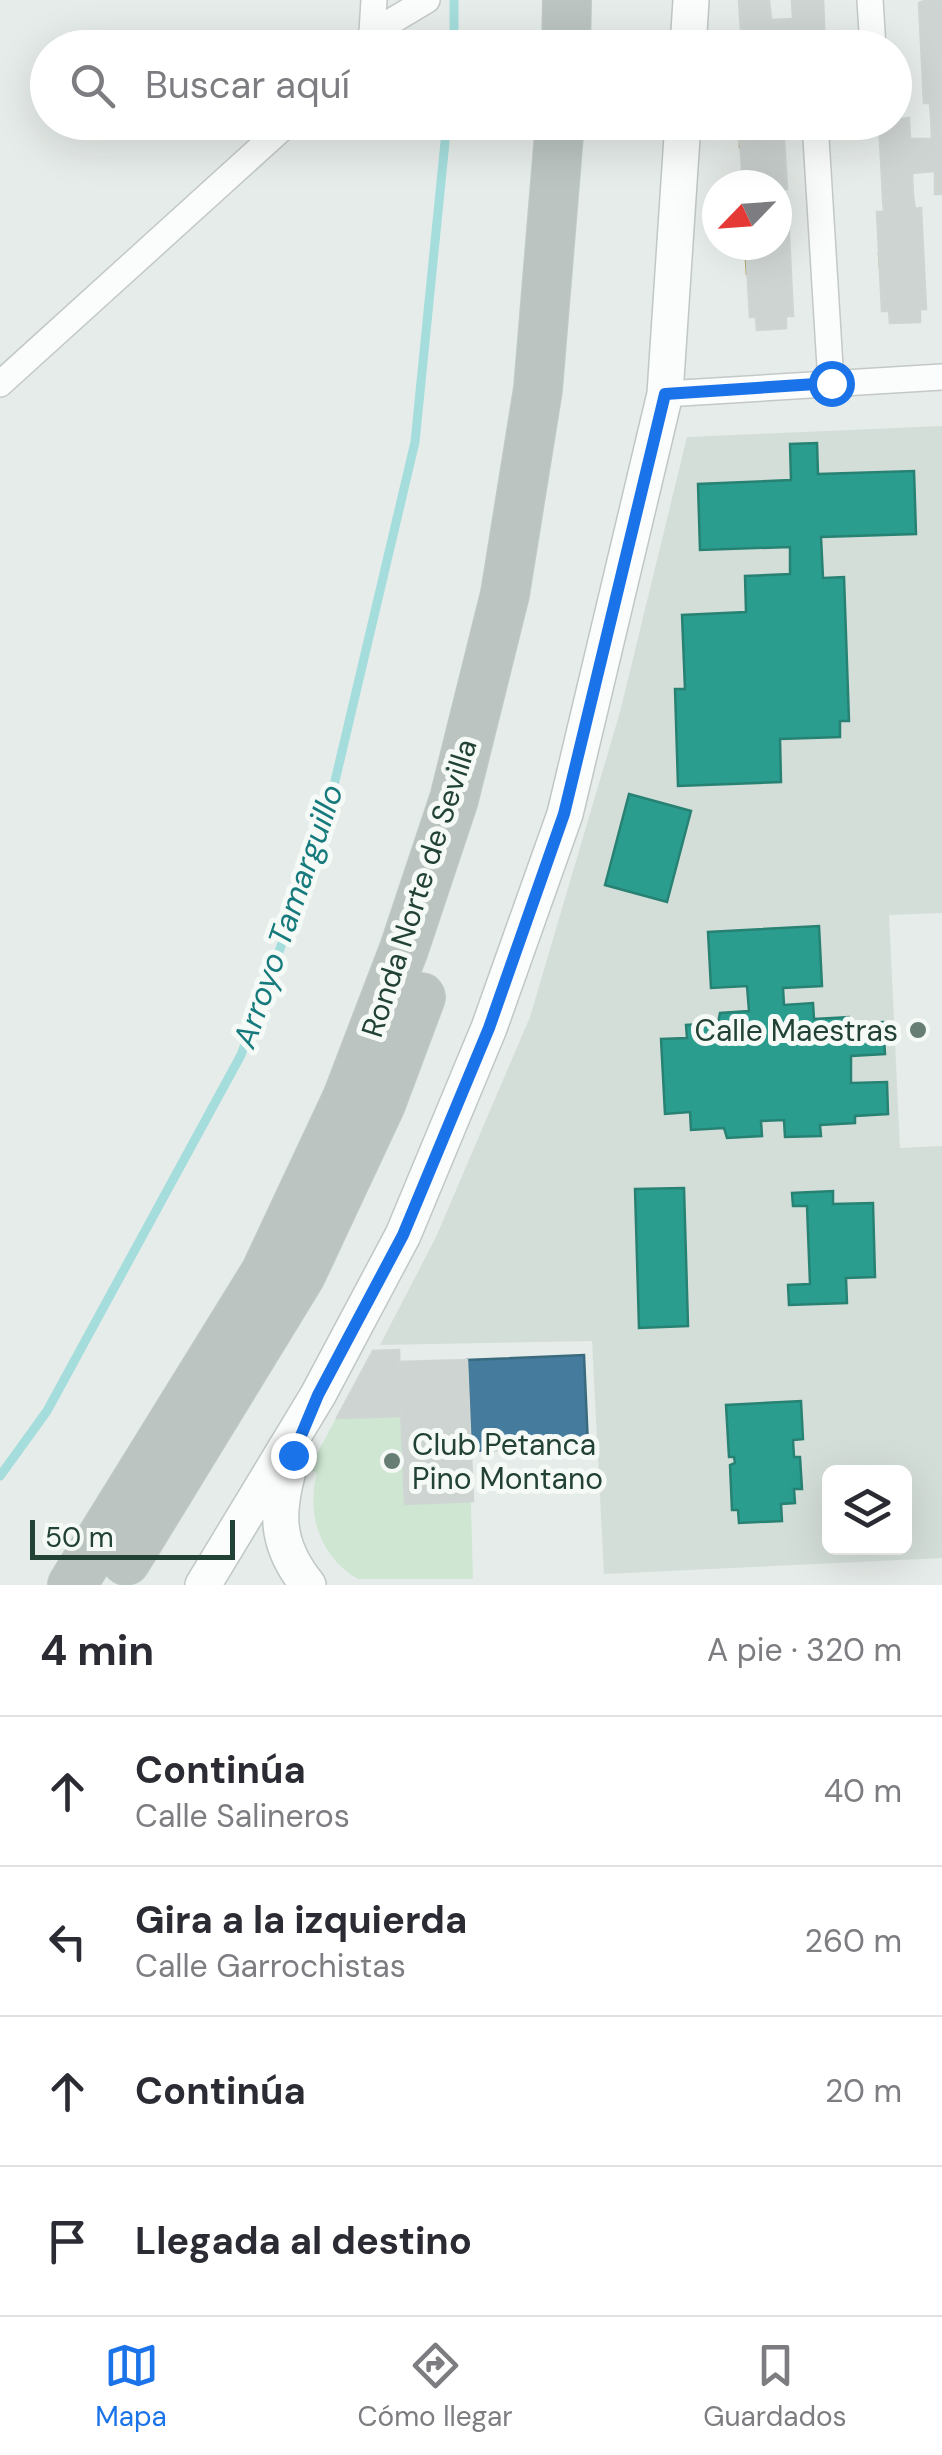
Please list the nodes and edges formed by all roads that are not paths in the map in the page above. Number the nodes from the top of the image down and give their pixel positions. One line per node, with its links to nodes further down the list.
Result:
1 (374, 0): 7 (street)
2 (427, 0): 8 (street)
3 (568, 0): 9 (highway)
4 (600, 0): 10 (highway)
5 (691, 0): 11 (street)
6 (870, 0): 12 (street)
7 (369, 30)
8 (382, 30)
9 (567, 30)
10 (599, 30)
11 (689, 30)
12 (872, 30)
13 (269, 140): 20 (street)
14 (559, 140): 23 (highway, Ronda Norte de Sevilla)
15 (591, 140): 24 (highway, Ronda Norte de Sevilla)
16 (682, 140): 21 (street)
17 (816, 140): 19 (street)
18 (942, 377): 19 (street)
19 (831, 383): 21 (street)
20 (0, 384)
21 (665, 394): 22 (street)
22 (318, 1395): 25 (street); 26 (street)
23 (72, 1585)
24 (111, 1585)
25 (203, 1585)
26 (308, 1585)

